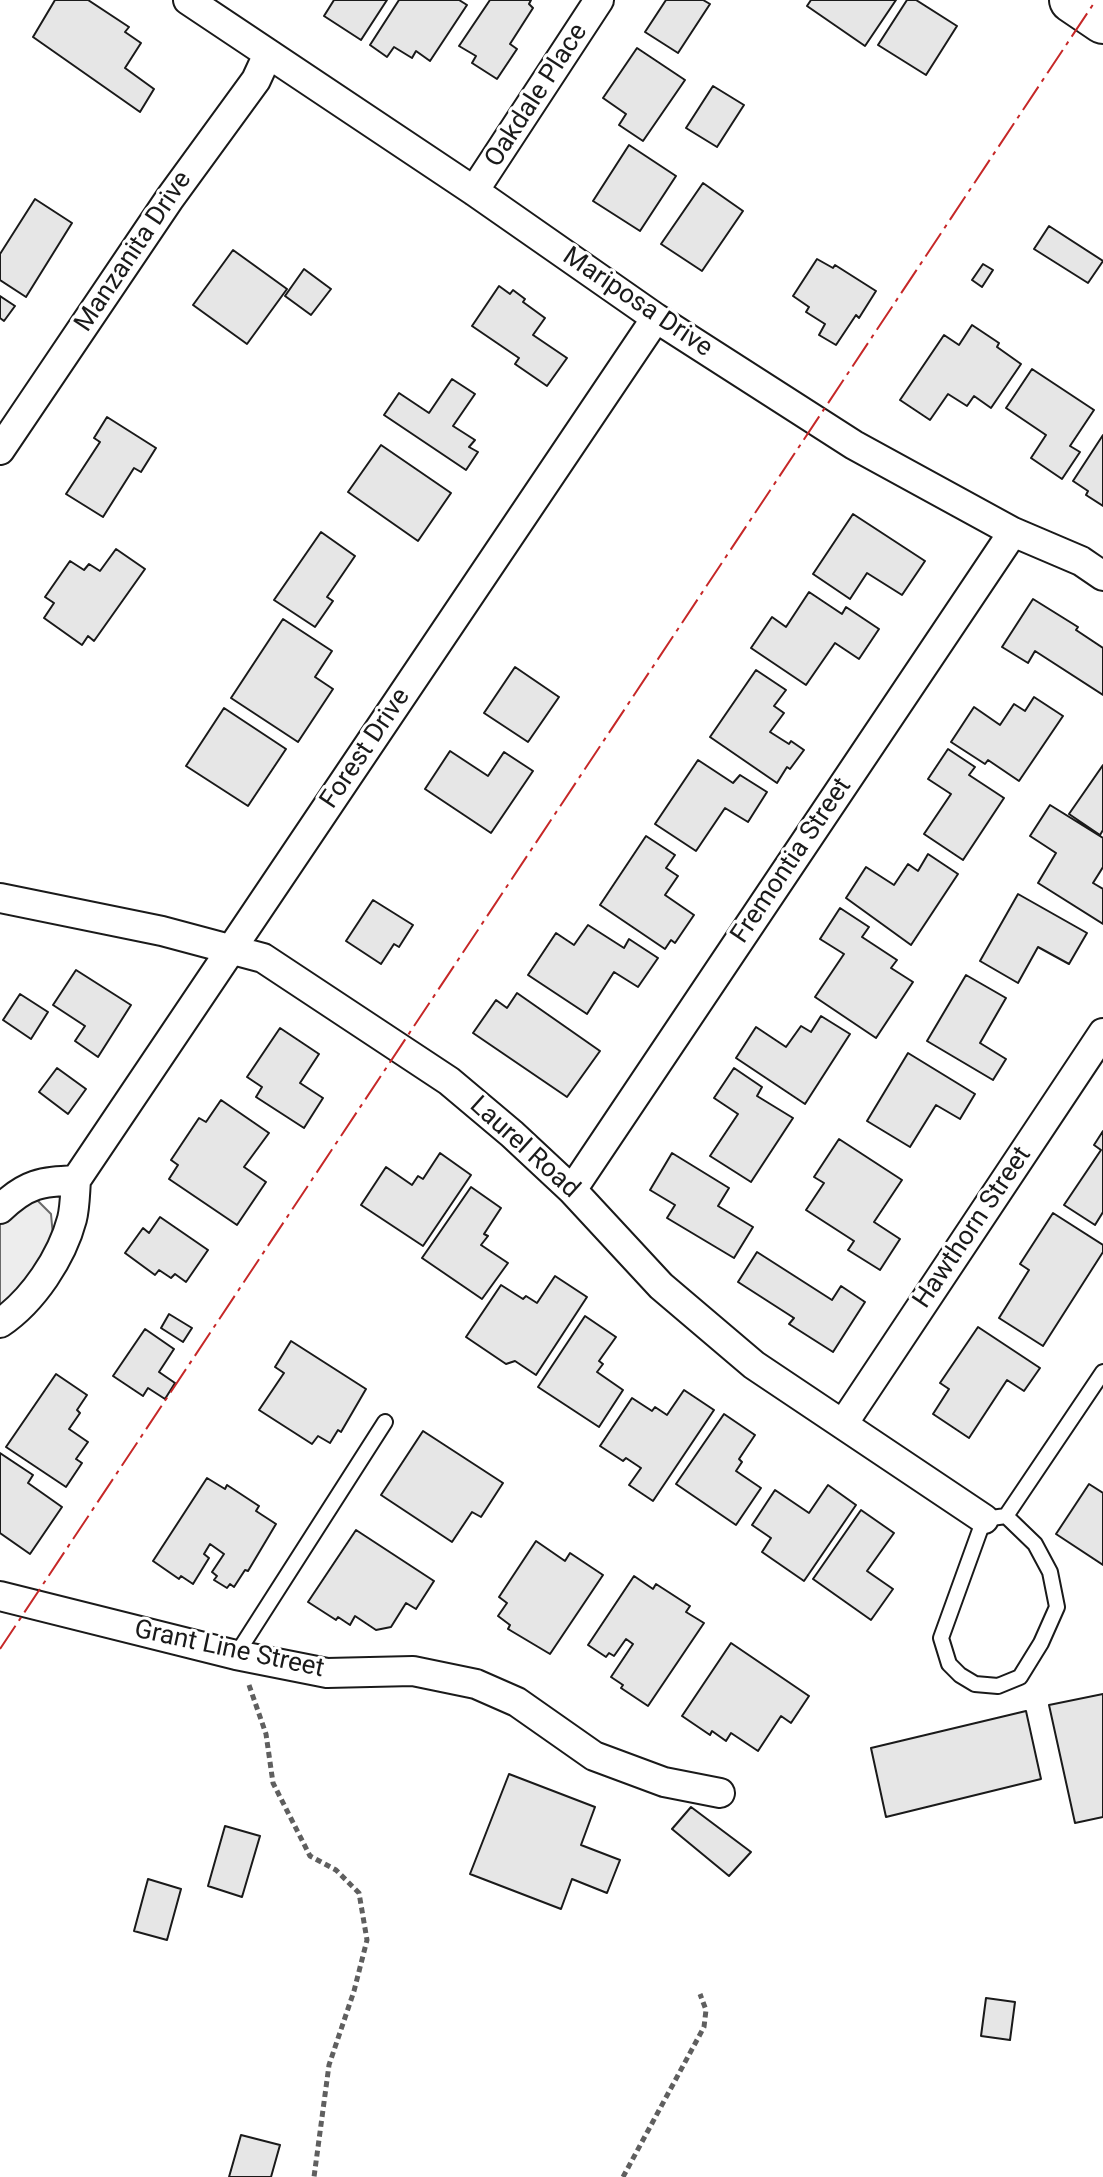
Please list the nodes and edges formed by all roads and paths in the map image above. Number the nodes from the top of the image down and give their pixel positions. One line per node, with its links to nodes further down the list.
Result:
1 (188, 0): 5 (street, Mariposa Drive)
2 (599, 0): 6 (street, Oakdale Place)
3 (1072, 0): 4 (main road)
4 (1103, 21)
5 (268, 54): 6 (street, Mariposa Drive); 8 (street, Manzanita Drive)
6 (474, 191): 7 (street, Mariposa Drive)
7 (656, 318): 9 (street, Mariposa Drive); 12 (street, Forest Drive)
8 (0, 450)
9 (1013, 532): 10 (street, Mariposa Drive); 15 (street, Fremontia Street)
10 (1103, 576)
11 (0, 898): 12 (street, Laurel Road)
12 (233, 949): 14 (street, Forest Drive); 15 (street, Laurel Road)
13 (1103, 1033): 20 (street, Hawthorn Street)
14 (76, 1180): 16 (street); 17 (street, Forest Drive)
15 (572, 1190): 20 (street, Laurel Road)
16 (0, 1209)
17 (0, 1323)
18 (1103, 1372): 21 (lane)
19 (385, 1422): 23 (lane)
20 (843, 1424): 21 (street, Laurel Road)
21 (995, 1518): 21 (lane)
22 (0, 1596): 23 (street, Grant Line Street)
23 (236, 1655): 24 (street, Grant Line Street); 26 (path)
24 (720, 1793)
25 (700, 1994): 27 (path)
26 (314, 2177)
27 (623, 2177)

